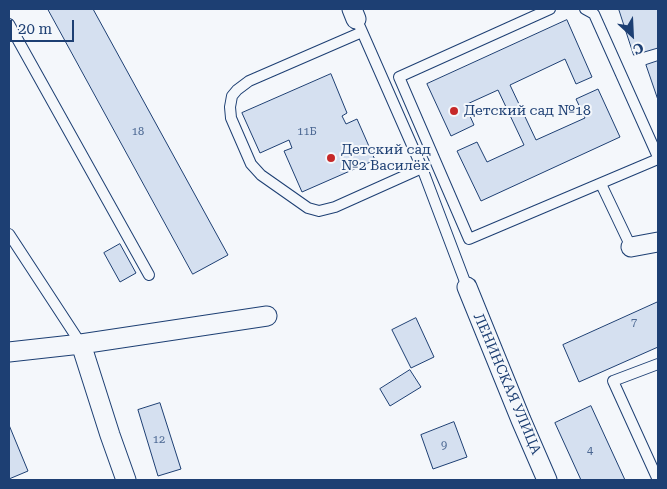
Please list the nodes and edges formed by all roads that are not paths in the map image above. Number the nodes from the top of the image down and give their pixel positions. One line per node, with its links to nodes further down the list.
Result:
1 (550, 9): 7 (lane)
2 (585, 9): 5 (lane)
3 (357, 20): 6 (lane); 6 (lane)
4 (9, 24): 11 (lane)
5 (658, 158): 7 (lane)
6 (422, 168): 12 (lane)
7 (601, 184): 10 (lane)
8 (9, 234): 14 (lane)
9 (658, 242): 10 (street)
10 (631, 247)
11 (149, 275)
12 (467, 287): 18 (street, ЛЕНИНСКАЯ УЛИЦА)
13 (267, 316): 14 (street)
14 (81, 344): 15 (street); 17 (street)
15 (9, 352)
16 (658, 364): 19 (lane)
17 (126, 480)
18 (547, 480)
19 (658, 480)

